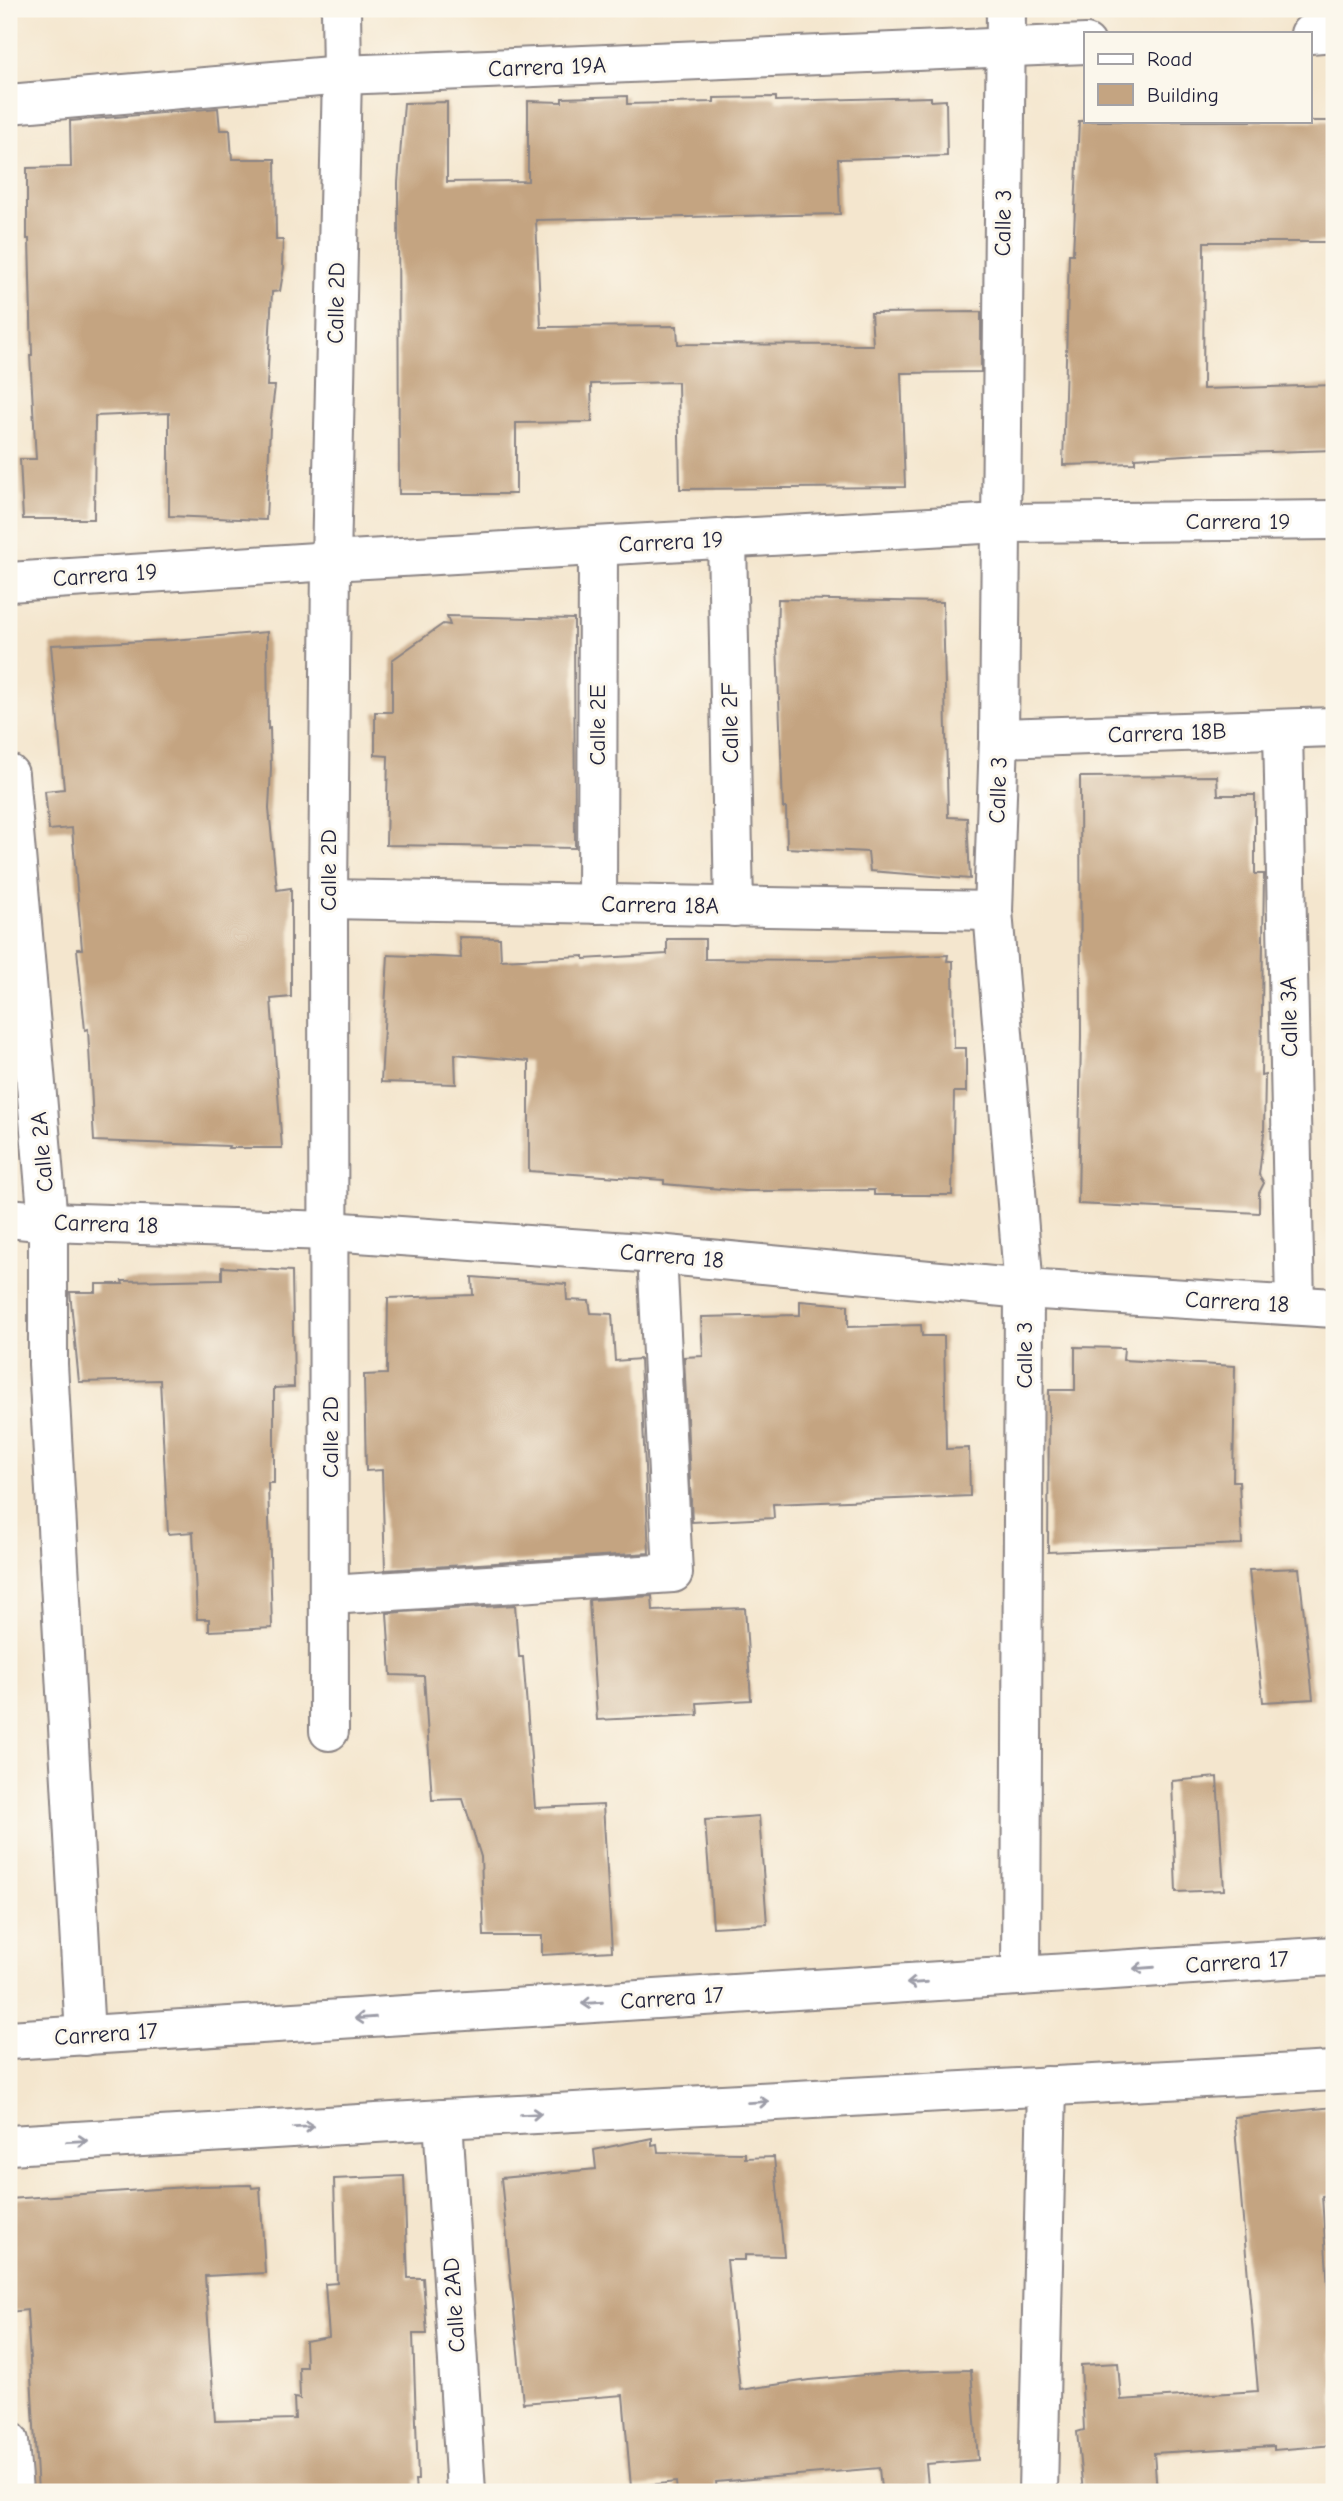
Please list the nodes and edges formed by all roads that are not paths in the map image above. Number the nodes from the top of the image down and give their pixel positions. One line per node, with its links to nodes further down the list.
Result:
1 (341, 9): 7 (street, Calle 2D)
2 (1006, 9): 6 (street, Calle 3)
3 (1334, 32): 4 (street)
4 (1312, 34)
5 (1084, 44): 6 (street, Carrera 19A)
6 (1005, 48): 7 (street, Carrera 19A); 10 (street, Calle 3)
7 (342, 75): 8 (street, Carrera 19A); 13 (street, Calle 2D)
8 (9, 104)
9 (1334, 520): 10 (street, Carrera 19)
10 (1000, 523): 11 (street, Carrera 19); 17 (street, Calle 3)
11 (727, 538): 12 (street, Carrera 19); 21 (street, Calle 2F)
12 (598, 546): 13 (street, Carrera 19); 20 (street, Calle 2E)
13 (331, 561): 14 (street, Carrera 19); 19 (street, Calle 2D)
14 (9, 582)
15 (1334, 727): 16 (street, Carrera 18B)
16 (1283, 730): 17 (street, Carrera 18B); 28 (street, Calle 3A)
17 (999, 738): 22 (street, Calle 3)
18 (10, 789): 24 (street, Calle 2A)
19 (328, 899): 20 (street, Carrera 18A); 25 (street, Calle 2D)
20 (597, 904): 21 (street, Carrera 18A)
21 (734, 907): 22 (street, Carrera 18A)
22 (993, 911): 27 (street, Calle 3)
23 (9, 1218): 24 (street, Carrera 18)
24 (48, 1222): 25 (street, Carrera 18); 34 (street, Calle 2A)
25 (329, 1231): 26 (street, Carrera 18); 30 (street, Calle 2D)
26 (657, 1254): 27 (street, Carrera 18); 30 (street)
27 (1024, 1289): 28 (street, Carrera 18); 33 (street, Calle 3)
28 (1295, 1305): 29 (street, Carrera 18)
29 (1334, 1308)
30 (330, 1595): 31 (street, Calle 2D)
31 (329, 1731)
32 (1334, 1956): 33 (street, Carrera 17, one-way to 33)
33 (1021, 1976): 34 (street, Carrera 17, one-way to 34)
34 (85, 2036): 35 (street, Carrera 17)
35 (9, 2040)
36 (1334, 2071): 37 (street)
37 (1047, 2086): 38 (street, one-way to 37); 43 (street)
38 (443, 2119): 39 (street, one-way to 38); 42 (street, Calle 2AD)
39 (9, 2145)
40 (9, 2441): 41 (street)
41 (13, 2492)
42 (466, 2492)
43 (1038, 2492)

